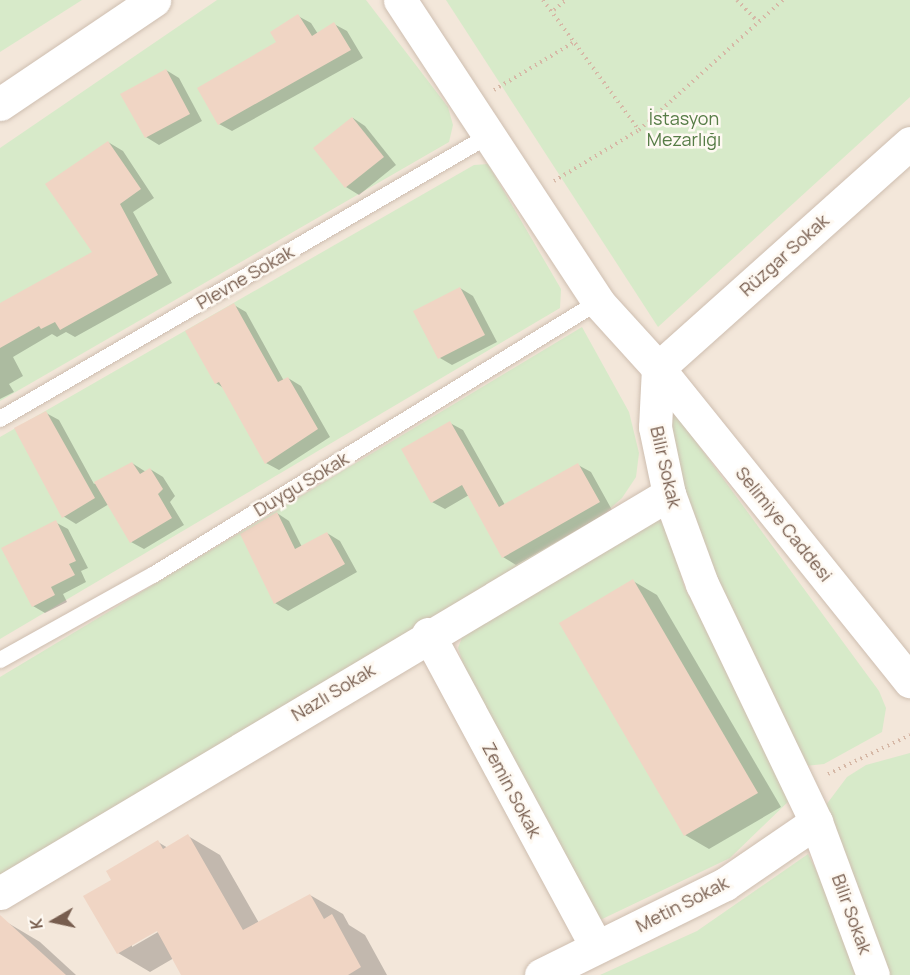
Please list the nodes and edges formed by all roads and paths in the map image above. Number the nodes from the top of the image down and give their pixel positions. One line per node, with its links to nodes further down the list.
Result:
1 (154, 0): 10 (street)
2 (400, 0): 11 (street)
3 (543, 0): 7 (path)
4 (566, 0): 7 (path)
5 (737, 0): 8 (path)
6 (783, 0): 8 (path)
7 (554, 10): 9 (path)
8 (758, 22): 12 (path)
9 (576, 41): 11 (path); 12 (path)
10 (0, 104)
11 (470, 104): 13 (street)
12 (639, 130): 15 (path)
13 (490, 135): 15 (street); 18 (lane, Plevne Sokak)
14 (910, 143): 17 (street, Rüzgar Sokak)
15 (529, 195): 16 (street)
16 (598, 302): 17 (street); 21 (lane, Duygu Sokak)
17 (658, 368): 19 (street, Bilir Sokak); 22 (street, Selimiye Caddesi)
18 (0, 419)
19 (669, 494): 20 (street, Nazlı Sokak); 24 (street, Bilir Sokak)
20 (428, 634): 26 (street, Nazlı Sokak); 27 (street, Zemin Sokak)
21 (0, 660)
22 (910, 681)
23 (910, 735): 24 (path)
24 (802, 791): 25 (street, Bilir Sokak)
25 (816, 822): 27 (street, Metin Sokak); 29 (street, Bilir Sokak)
26 (0, 893)
27 (596, 946): 28 (street, Metin Sokak)
28 (541, 975)
29 (873, 975)

